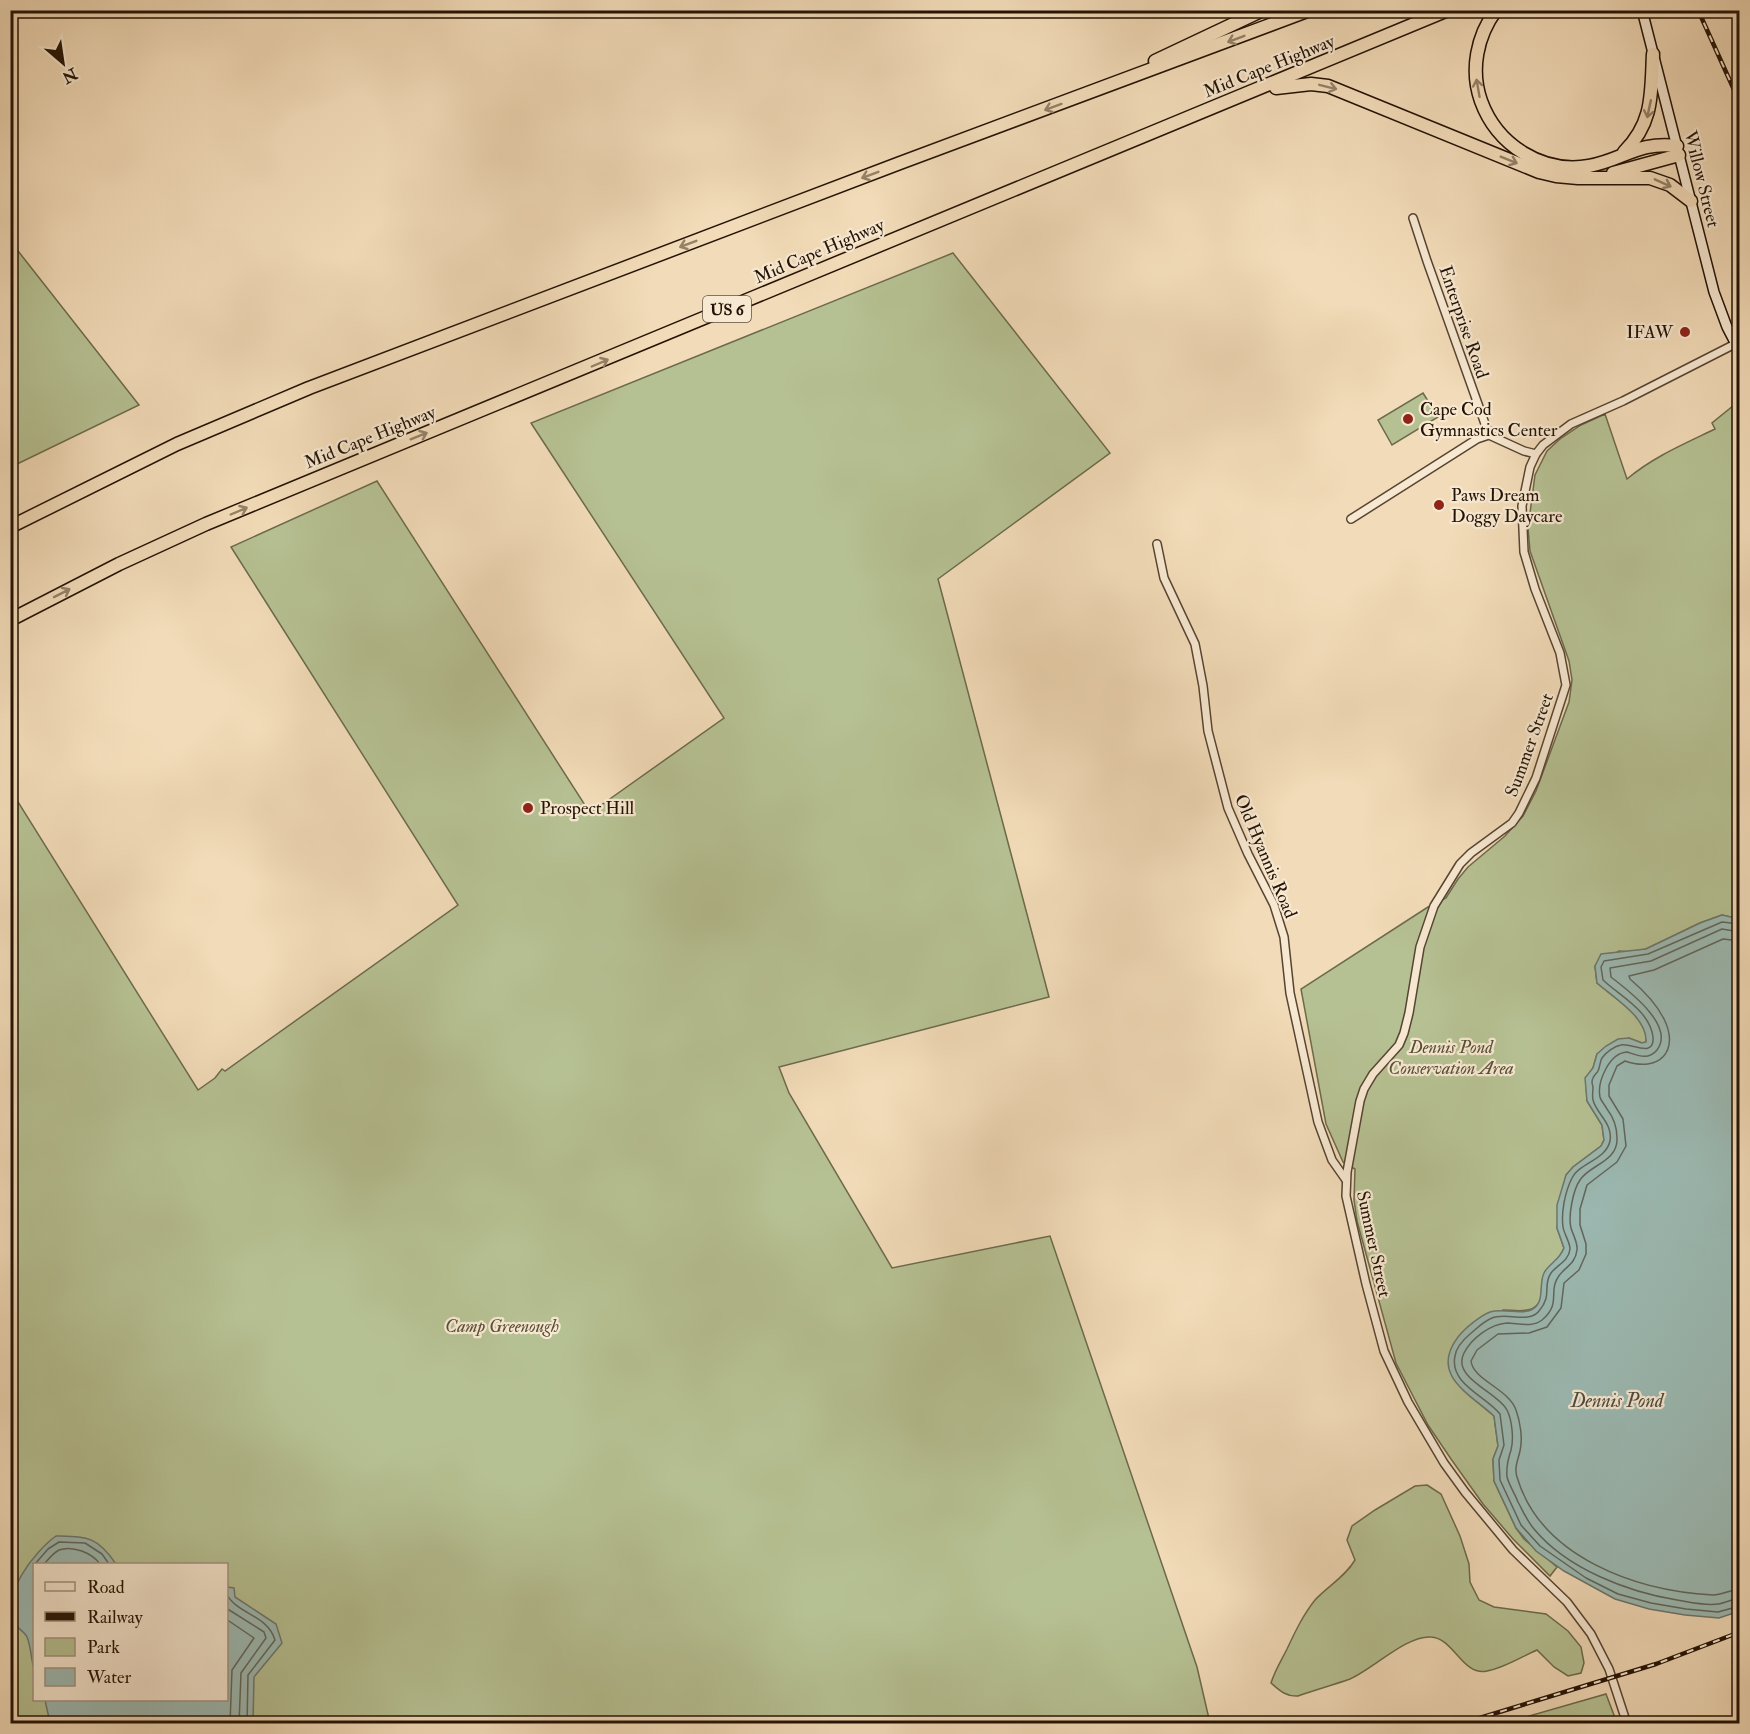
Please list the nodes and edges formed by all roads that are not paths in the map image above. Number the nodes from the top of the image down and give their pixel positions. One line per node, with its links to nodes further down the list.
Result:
1 (1263, 10): 8 (highway)
2 (1310, 10): 8 (highway, Mid Cape Highway, one-way to 8)
3 (1448, 10): 7 (highway, Mid Cape Highway / US 6)
4 (1497, 10): 10 (highway, one-way to 4)
5 (1642, 10): 6 (main road, Willow Street)
6 (1653, 54): 9 (main road, Willow Street); 10 (highway, one-way to 10)
7 (1250, 93): 11 (highway, one-way to 11); 20 (highway, Mid Cape Highway / US 6, one-way to 7)
8 (1083, 96): 18 (highway, Mid Cape Highway, one-way to 18)
9 (1678, 151): 10 (highway); 11 (highway); 12 (main road, Willow Street)
10 (1621, 154)
11 (1588, 178): 12 (highway, one-way to 12)
12 (1691, 201): 14 (main road, Willow Street)
13 (1413, 218): 15 (street, Enterprise Road)
14 (1737, 348): 16 (street, Summer Street)
15 (1490, 435): 16 (street); 17 (street)
16 (1536, 454): 21 (street, Summer Street)
17 (1351, 519)
18 (10, 527)
19 (1157, 544): 21 (street, Old Hyannis Road)
20 (10, 620)
21 (1346, 1180): 22 (street, Summer Street)
22 (1627, 1724)

